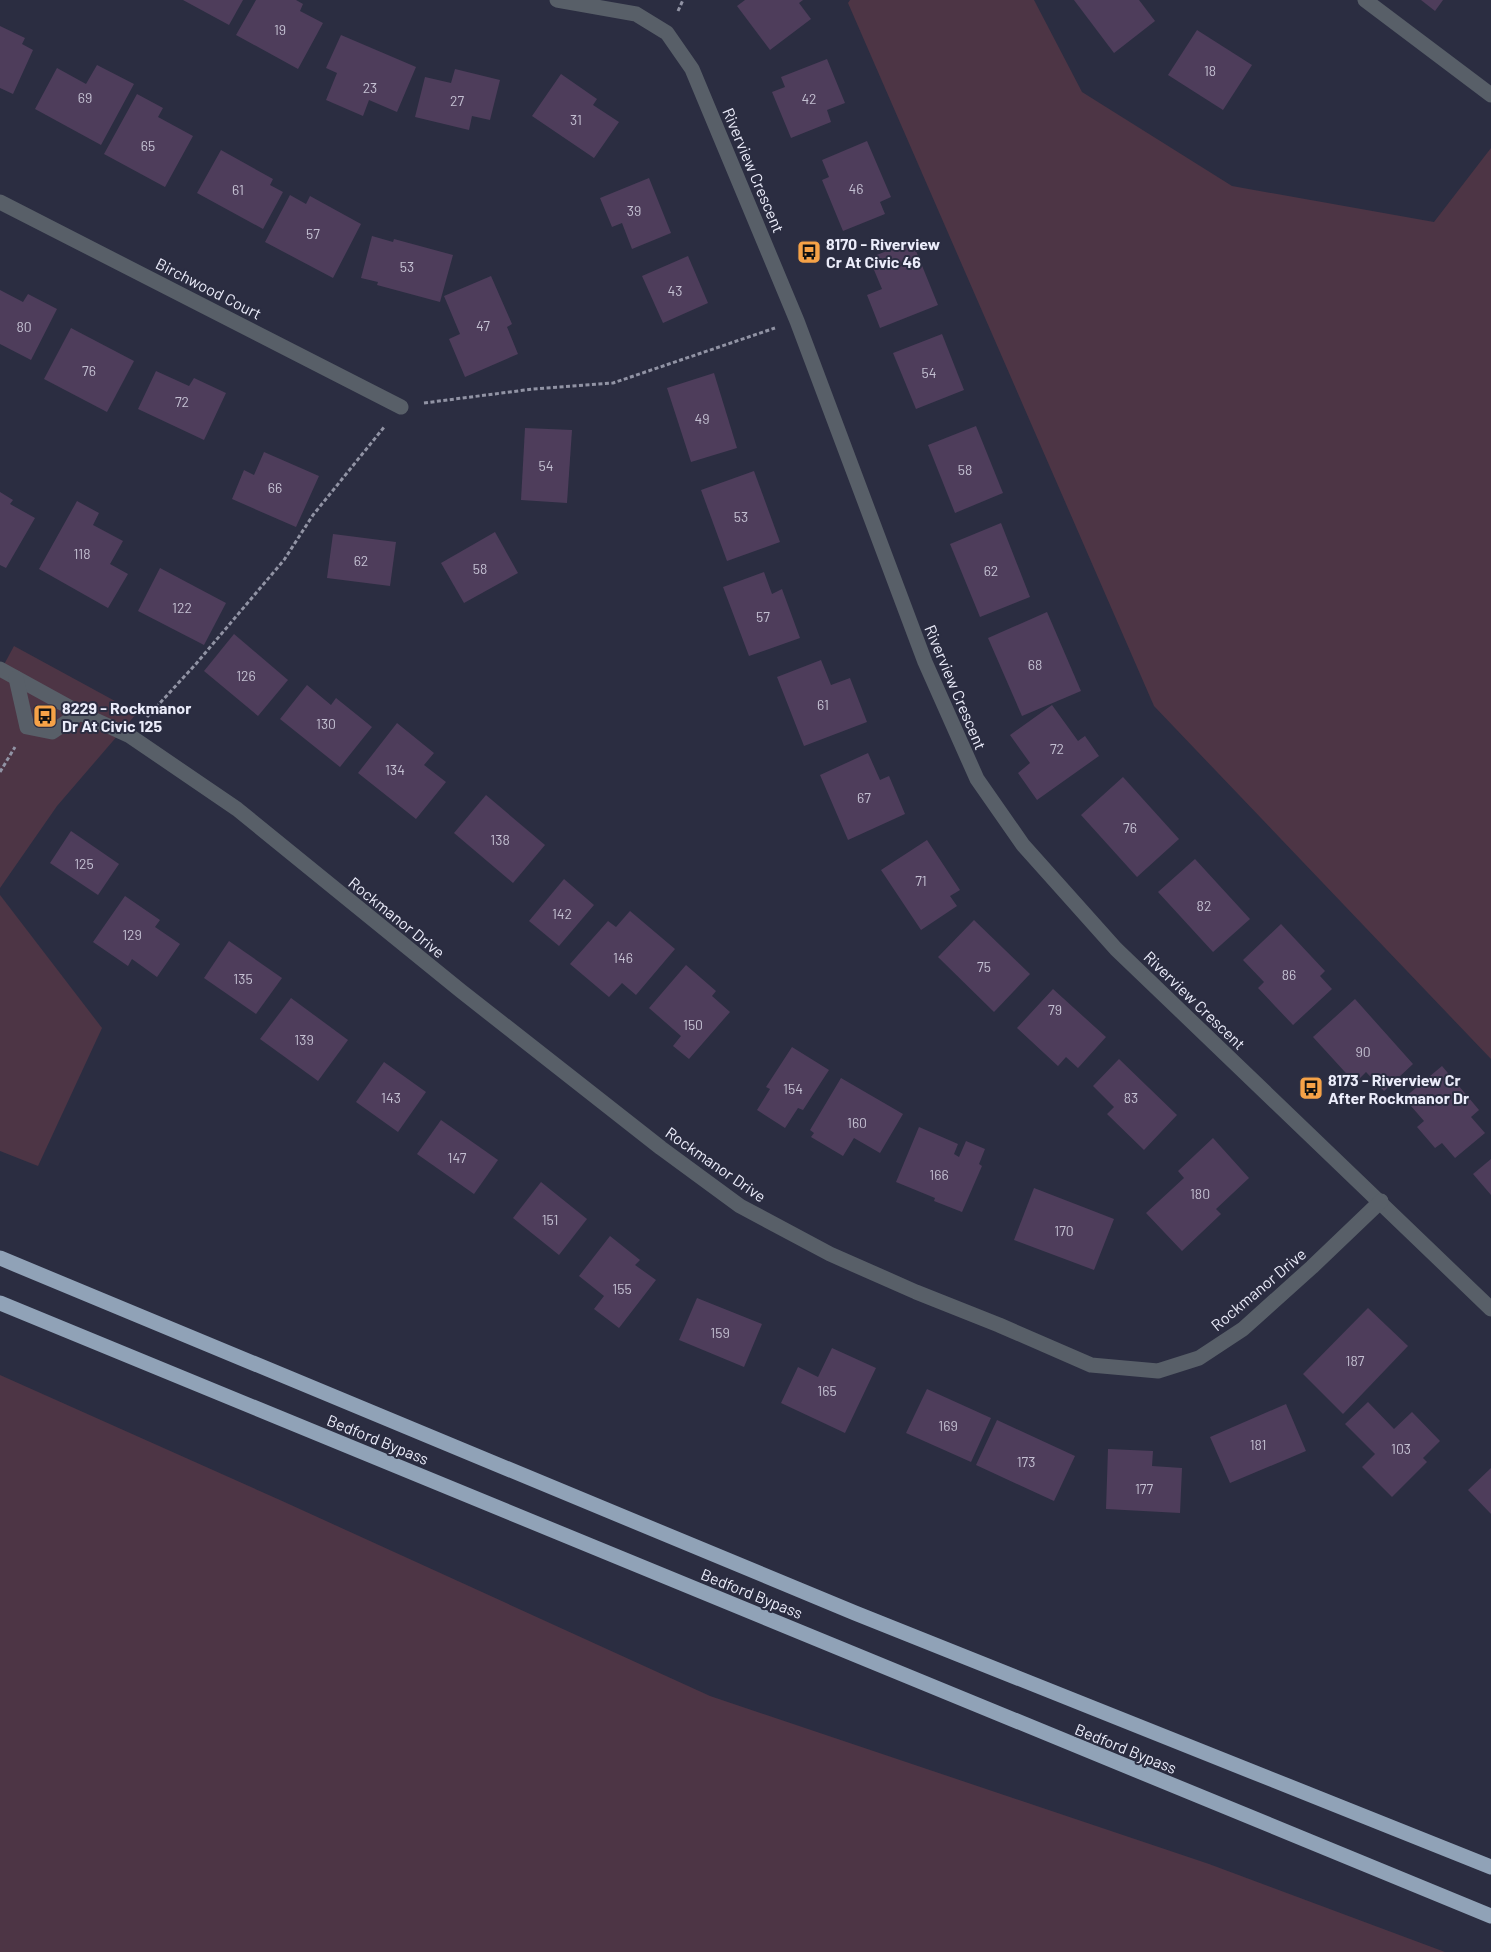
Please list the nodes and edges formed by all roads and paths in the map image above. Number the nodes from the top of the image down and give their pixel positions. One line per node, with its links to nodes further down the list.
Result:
1 (557, 0): 5 (street, Riverview Crescent)
2 (1365, 0): 3 (street)
3 (1491, 95)
4 (0, 202): 6 (street, Birchwood Court)
5 (797, 321): 6 (path); 11 (street, Riverview Crescent)
6 (401, 407): 10 (path)
7 (0, 669): 8 (street, Rockmanor Drive)
8 (16, 678): 9 (street, Rockmanor Drive); 9 (street)
9 (80, 713): 10 (street, Rockmanor Drive)
10 (130, 736): 11 (street, Rockmanor Drive)
11 (1381, 1201): 14 (street, Riverview Crescent)
12 (0, 1258): 15 (highway, Bedford Bypass)
13 (0, 1302): 16 (highway, Bedford Bypass)
14 (1491, 1309)
15 (1491, 1867)
16 (1491, 1916)

